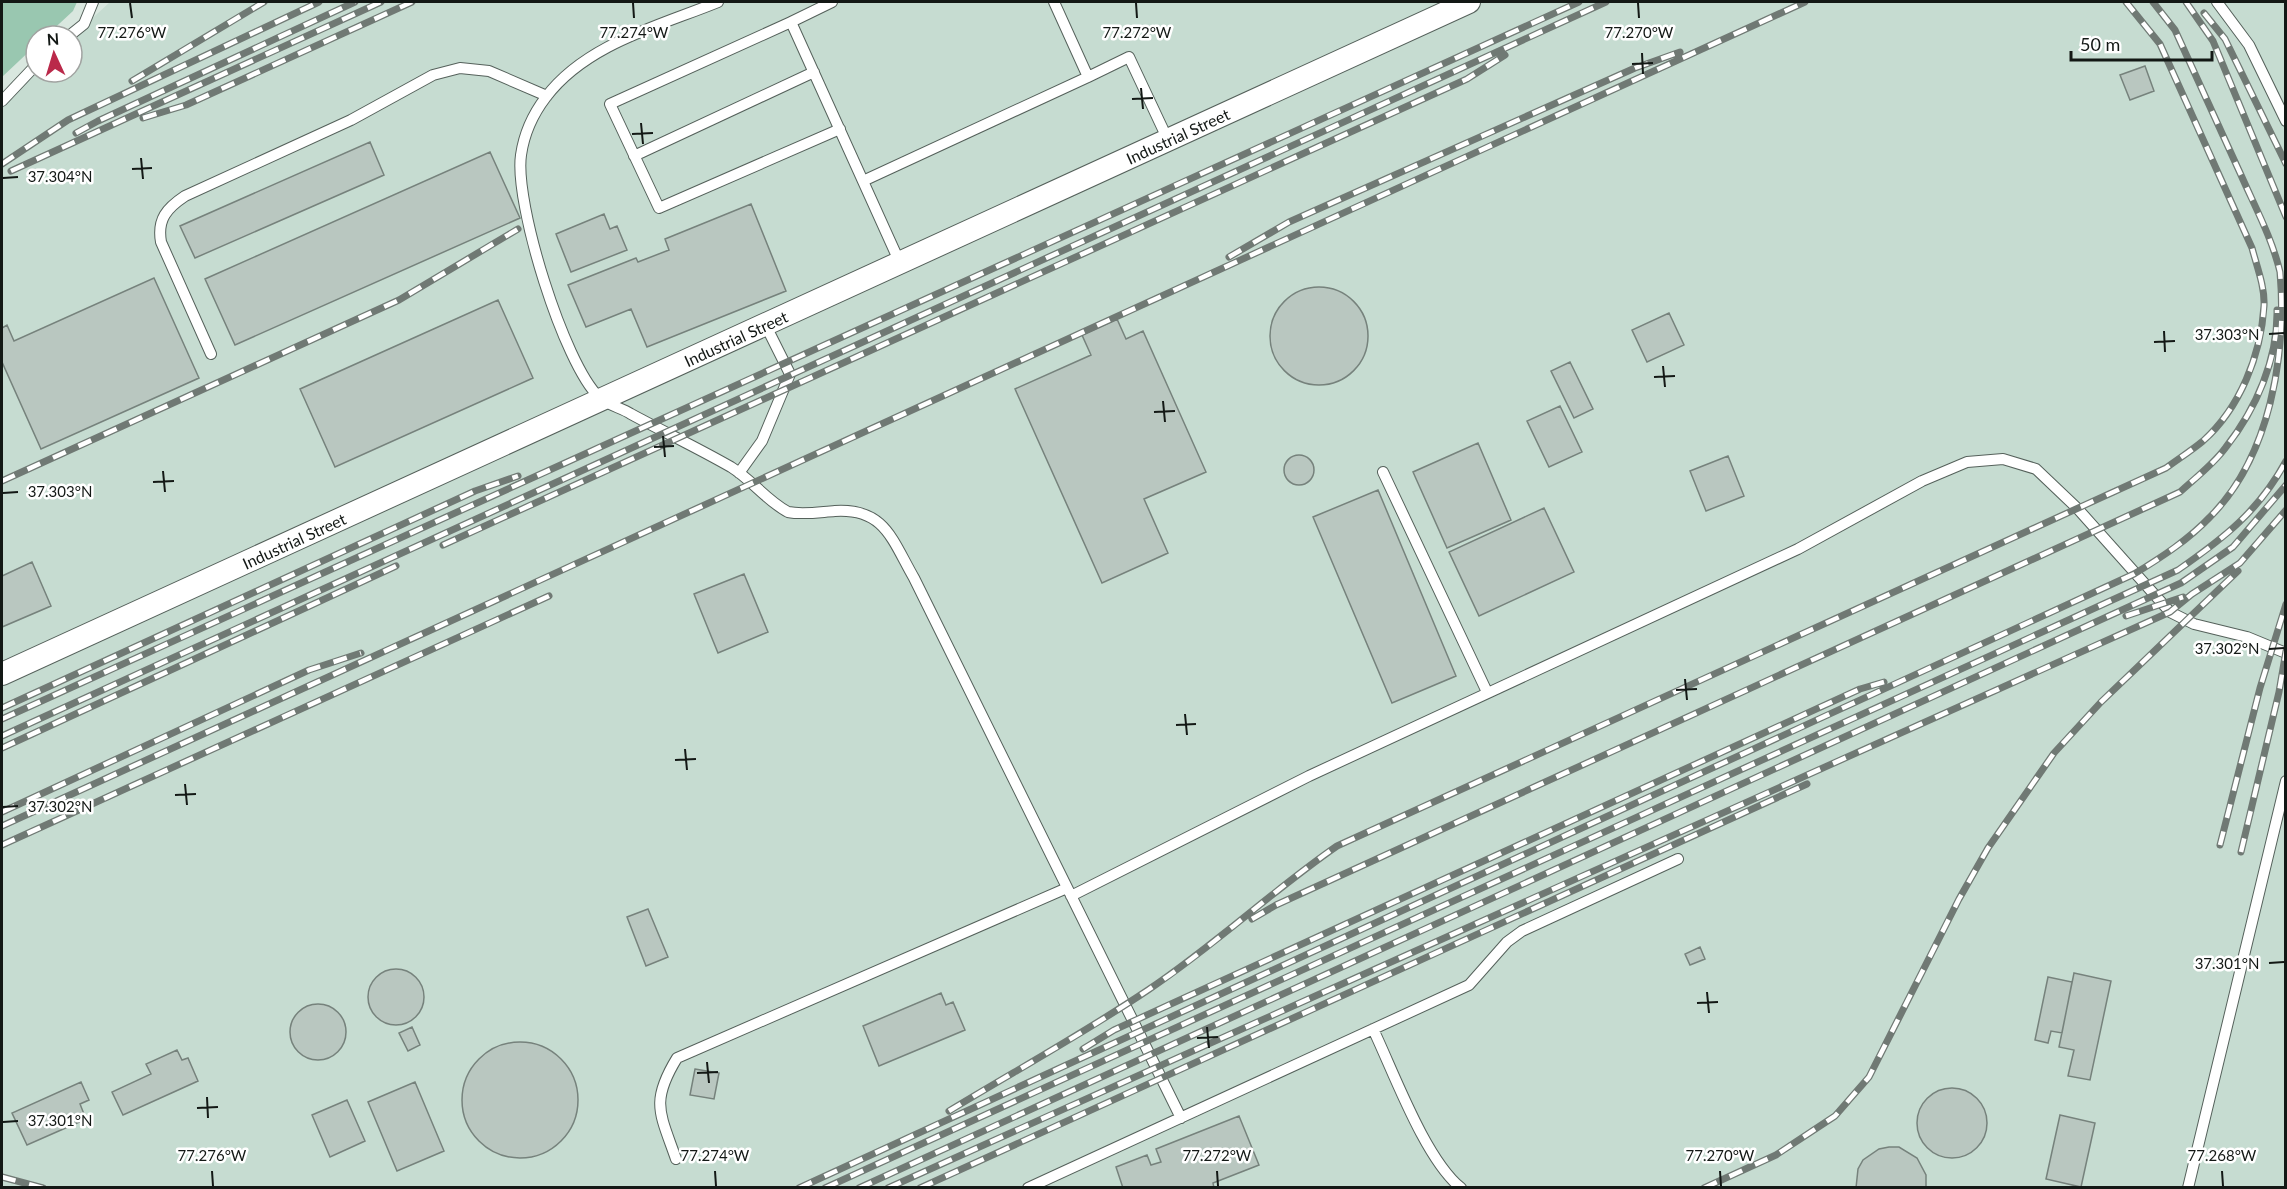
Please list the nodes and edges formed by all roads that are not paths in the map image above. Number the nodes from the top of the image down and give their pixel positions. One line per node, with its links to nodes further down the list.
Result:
1 (93, 2): 8 (lane)
2 (718, 2): 12 (lane)
3 (832, 2): 7 (lane)
4 (1054, 2): 10 (lane)
5 (1469, 2): 16 (street, Industrial Street)
6 (2217, 2): 14 (lane)
7 (791, 22): 9 (lane); 17 (lane)
8 (84, 24)
9 (814, 72): 15 (lane); 17 (lane)
10 (1088, 77): 16 (lane); 18 (lane)
11 (24, 78): 13 (lane)
12 (546, 96): 21 (lane); 22 (lane)
13 (2, 101)
14 (2286, 121)
15 (840, 129): 17 (lane); 18 (lane)
16 (1168, 140): 19 (street, Industrial Street)
17 (634, 156)
18 (863, 181): 19 (lane)
19 (900, 263): 20 (street, Industrial Street)
20 (765, 324): 22 (street, Industrial Street); 24 (lane)
21 (211, 354)
22 (600, 398): 24 (lane); 26 (street, Industrial Street)
23 (1383, 472): 27 (lane)
24 (739, 473): 30 (lane)
25 (2286, 653): 27 (lane)
26 (2, 674)
27 (1487, 692): 30 (lane)
28 (2286, 781): 36 (lane)
29 (1678, 859): 31 (lane)
30 (1069, 892): 32 (lane); 33 (lane)
31 (1373, 1029): 32 (lane); 35 (lane)
32 (1181, 1118): 34 (lane)
33 (676, 1159)
34 (1028, 1188)
35 (1461, 1188)
36 (2188, 1188)

